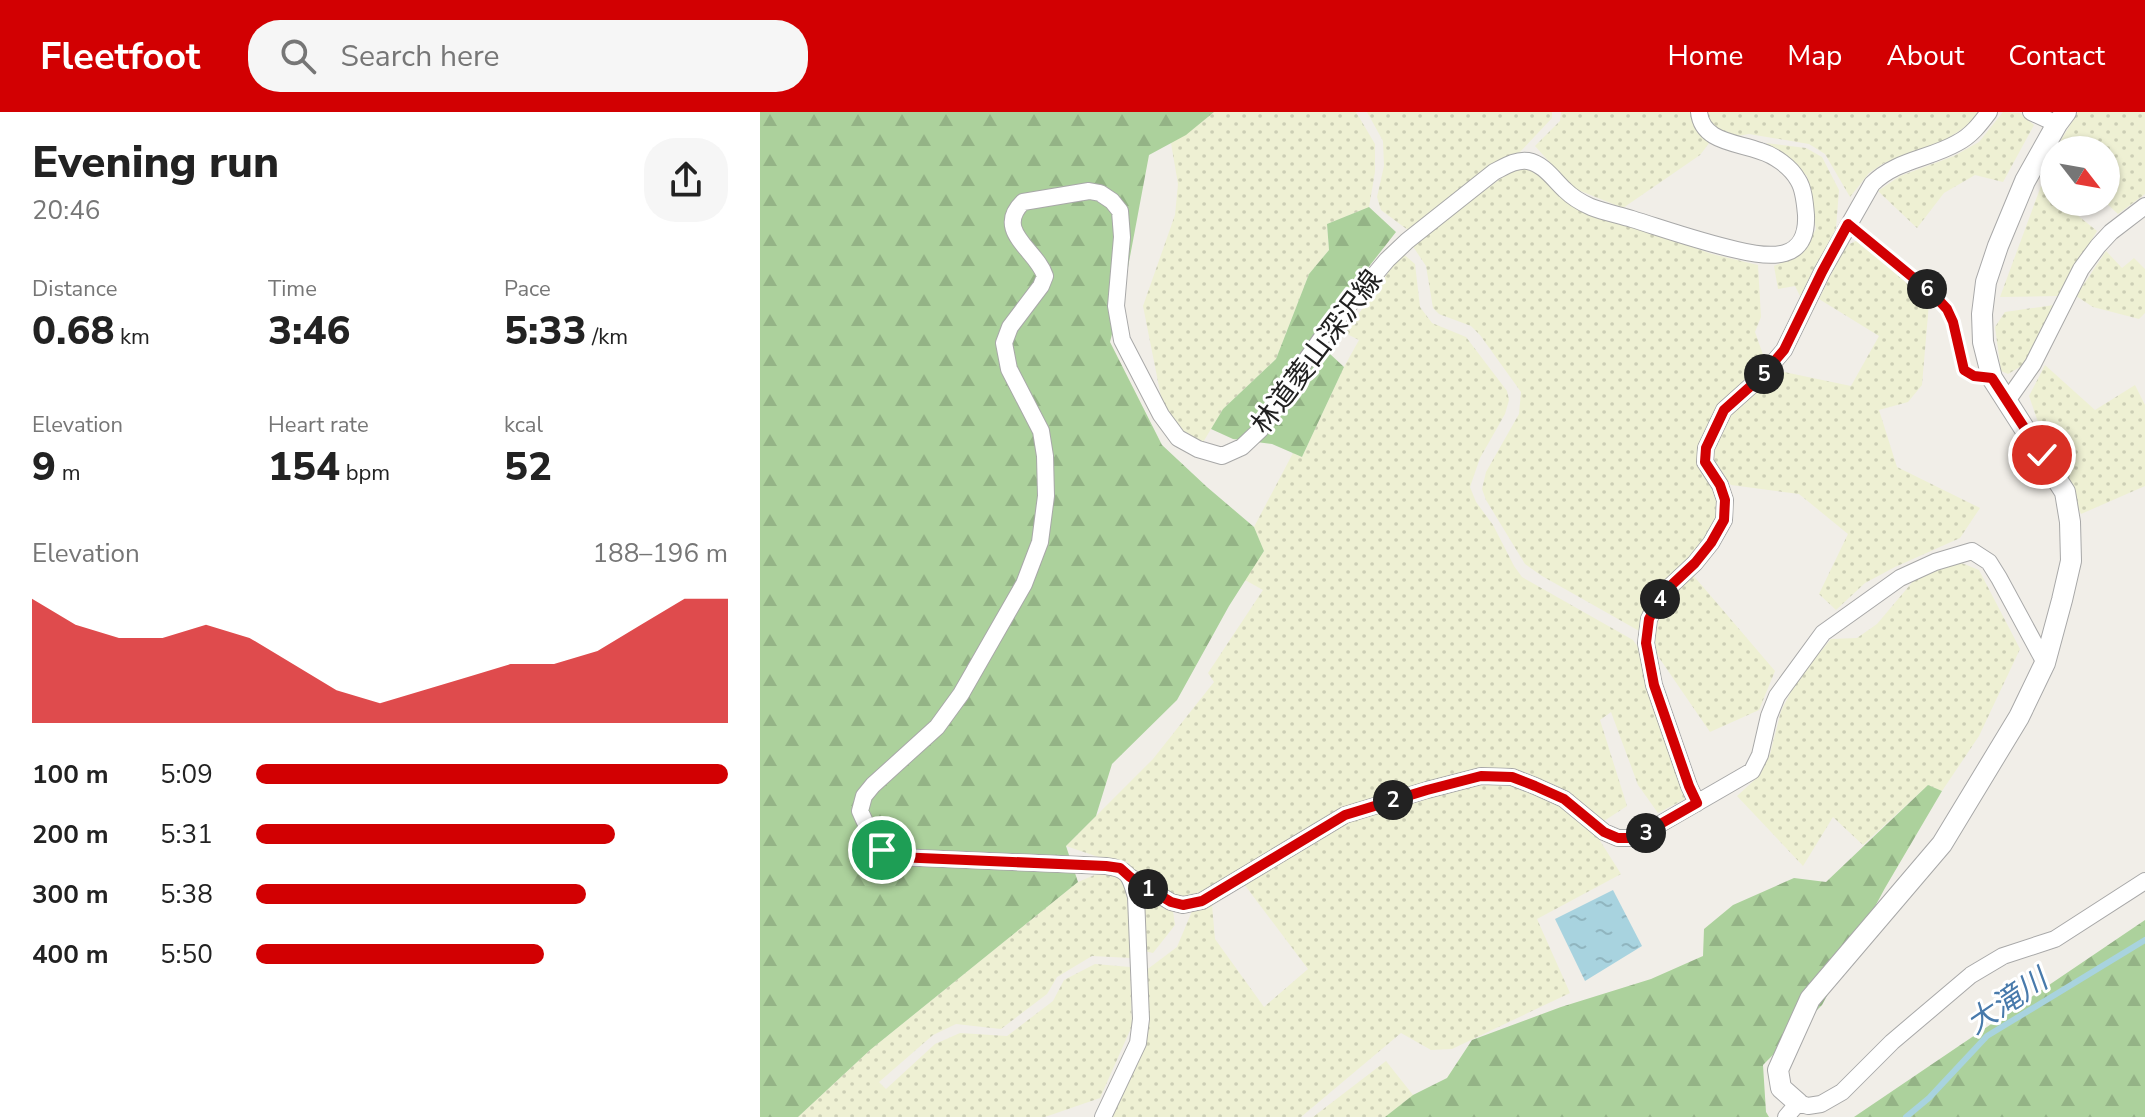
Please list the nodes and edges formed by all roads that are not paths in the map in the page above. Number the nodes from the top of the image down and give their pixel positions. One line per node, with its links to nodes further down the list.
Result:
1 (1699, 112): 11 (street, 林道菱山深沢線)
2 (1989, 112): 6 (street)
3 (2031, 112): 4 (street)
4 (2062, 118): 7 (street)
5 (2145, 206): 8 (street)
6 (1848, 224): 7 (lane); 10 (street)
7 (1992, 378): 8 (street)
8 (2007, 401): 9 (street)
9 (2045, 663): 10 (street); 13 (street)
10 (1697, 803): 11 (street)
11 (1130, 877): 14 (street)
12 (2145, 881): 13 (street)
13 (1792, 1110)
14 (1103, 1117)

